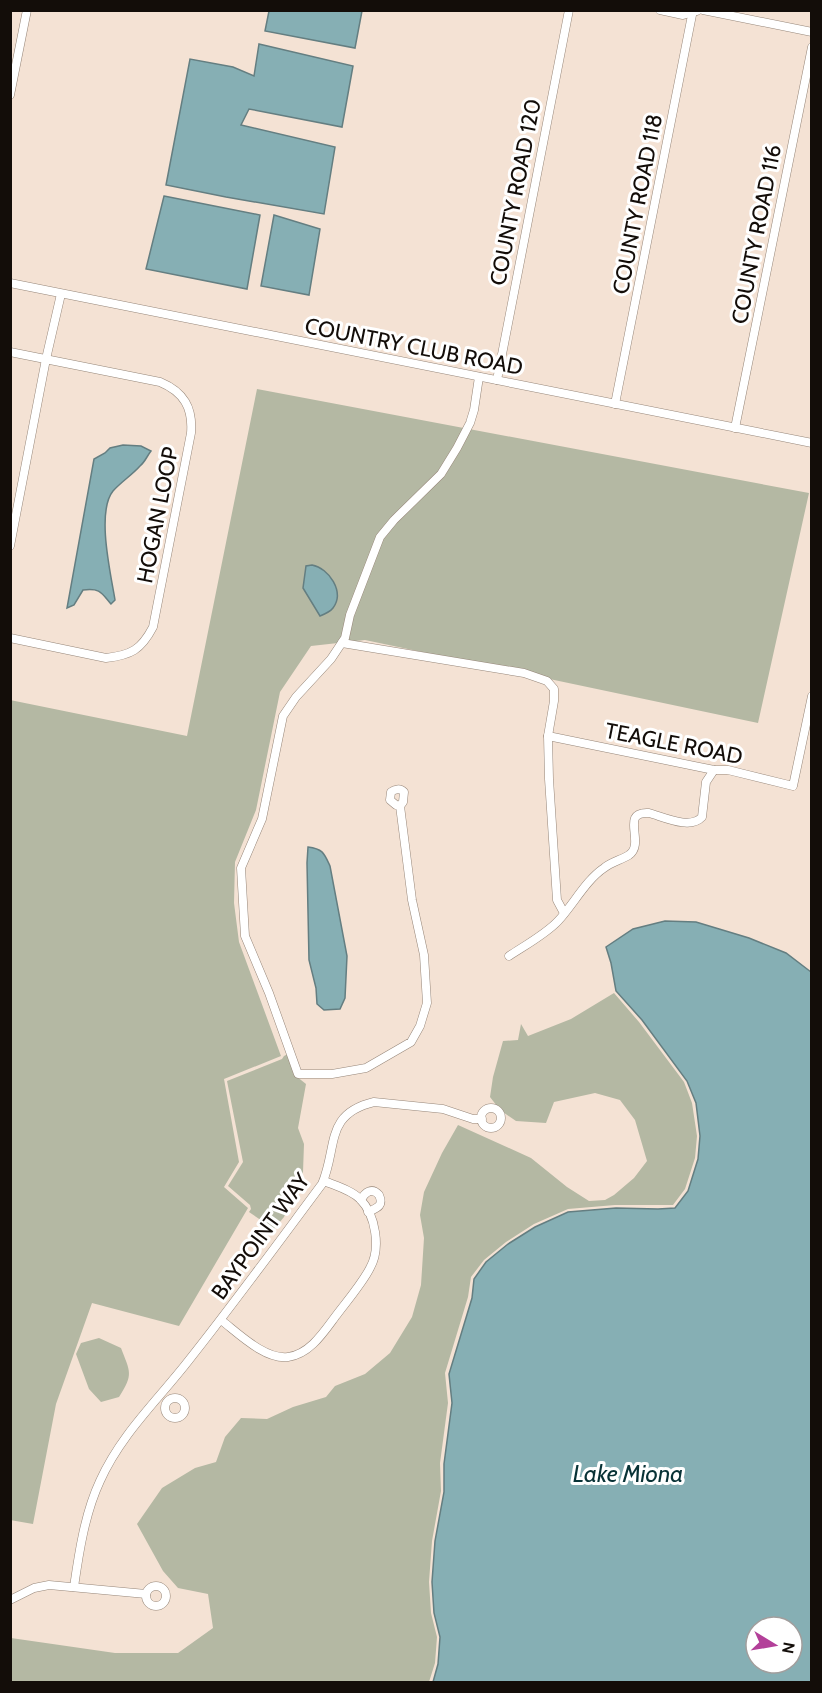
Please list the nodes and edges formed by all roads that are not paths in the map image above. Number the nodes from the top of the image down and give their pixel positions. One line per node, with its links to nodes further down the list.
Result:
1 (27, 10): 7 (street)
2 (569, 10): 13 (street, COUNTY ROAD 120)
3 (660, 10): 4 (street)
4 (697, 11): 5 (street); 14 (street, COUNTY ROAD 118)
5 (812, 32)
6 (812, 47): 15 (street, COUNTY ROAD 116)
7 (10, 95)
8 (10, 283): 9 (street, COUNTRY CLUB ROAD)
9 (61, 294): 11 (street); 12 (street, COUNTRY CLUB ROAD)
10 (10, 352): 11 (street)
11 (46, 358): 17 (street); 19 (street, HOGAN LOOP)
12 (479, 377): 13 (street, COUNTRY CLUB ROAD); 20 (street)
13 (496, 380): 14 (street, COUNTRY CLUB ROAD)
14 (615, 404): 15 (street, COUNTRY CLUB ROAD)
15 (735, 428): 16 (street, COUNTRY CLUB ROAD)
16 (812, 443)
17 (14, 508): 18 (street)
18 (10, 546)
19 (10, 638)
20 (342, 643): 22 (street); 24 (street)
21 (812, 696): 23 (street, TEAGLE ROAD)
22 (548, 736): 23 (street, TEAGLE ROAD); 25 (street)
23 (714, 770): 25 (street)
24 (400, 806)
25 (564, 913): 26 (street)
26 (509, 956)
27 (482, 1119): 28 (street, BAYPOINT WAY)
28 (324, 1181): 29 (street); 31 (street, BAYPOINT WAY)
29 (361, 1200): 30 (street); 30 (street)
30 (368, 1212): 31 (street)
31 (221, 1320): 32 (street, BAYPOINT WAY)
32 (162, 1395): 33 (street); 34 (street, BAYPOINT WAY)
33 (169, 1400)
34 (74, 1587): 35 (street); 36 (street)
35 (146, 1594)
36 (10, 1600)

